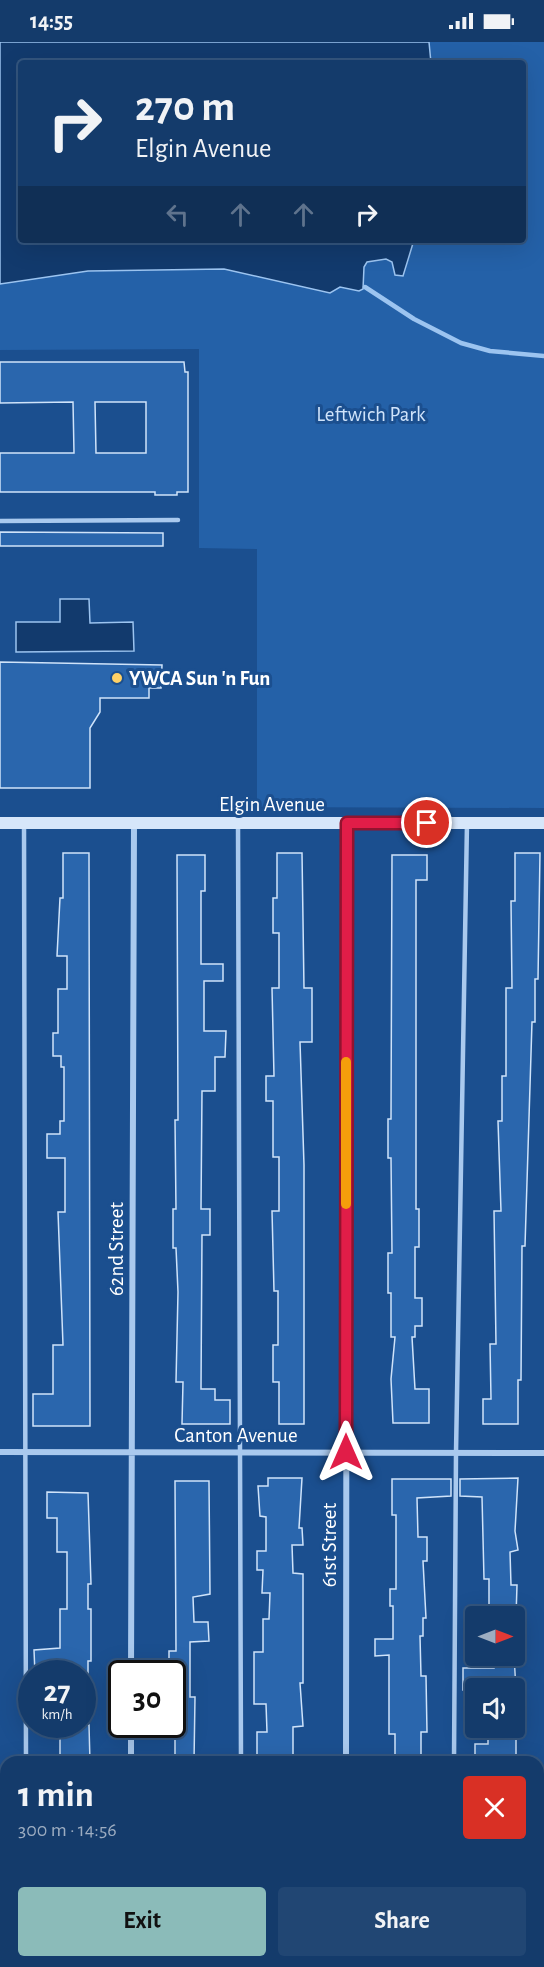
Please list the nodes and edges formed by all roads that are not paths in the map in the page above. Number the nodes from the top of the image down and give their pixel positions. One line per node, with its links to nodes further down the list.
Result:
1 (178, 520): 2 (lane)
2 (0, 521)
3 (24, 823): 4 (street, Elgin Avenue); 9 (street, Elgin Avenue); 11 (lane)
4 (134, 823): 5 (street, Elgin Avenue); 12 (street, 62nd Street)
5 (238, 823): 6 (street, Elgin Avenue); 13 (lane)
6 (347, 823): 7 (street, Elgin Avenue); 14 (street, 61st Street)
7 (467, 823): 8 (street, Elgin Avenue); 15 (lane)
8 (544, 823)
9 (0, 824)
10 (0, 1452): 11 (street, Canton Avenue)
11 (26, 1452): 12 (street, Canton Avenue); 19 (lane)
12 (132, 1452): 13 (street, Canton Avenue); 17 (street, 62nd Street)
13 (239, 1452): 14 (street, Canton Avenue); 21 (lane)
14 (346, 1452): 15 (street, Canton Avenue); 22 (street, 61st Street)
15 (456, 1452): 16 (street, Canton Avenue); 23 (lane)
16 (544, 1453)
17 (131, 1660)
18 (131, 1738): 20 (street)
19 (26, 1756)
20 (131, 1756)
21 (241, 1756)
22 (346, 1756)
23 (454, 1756)

